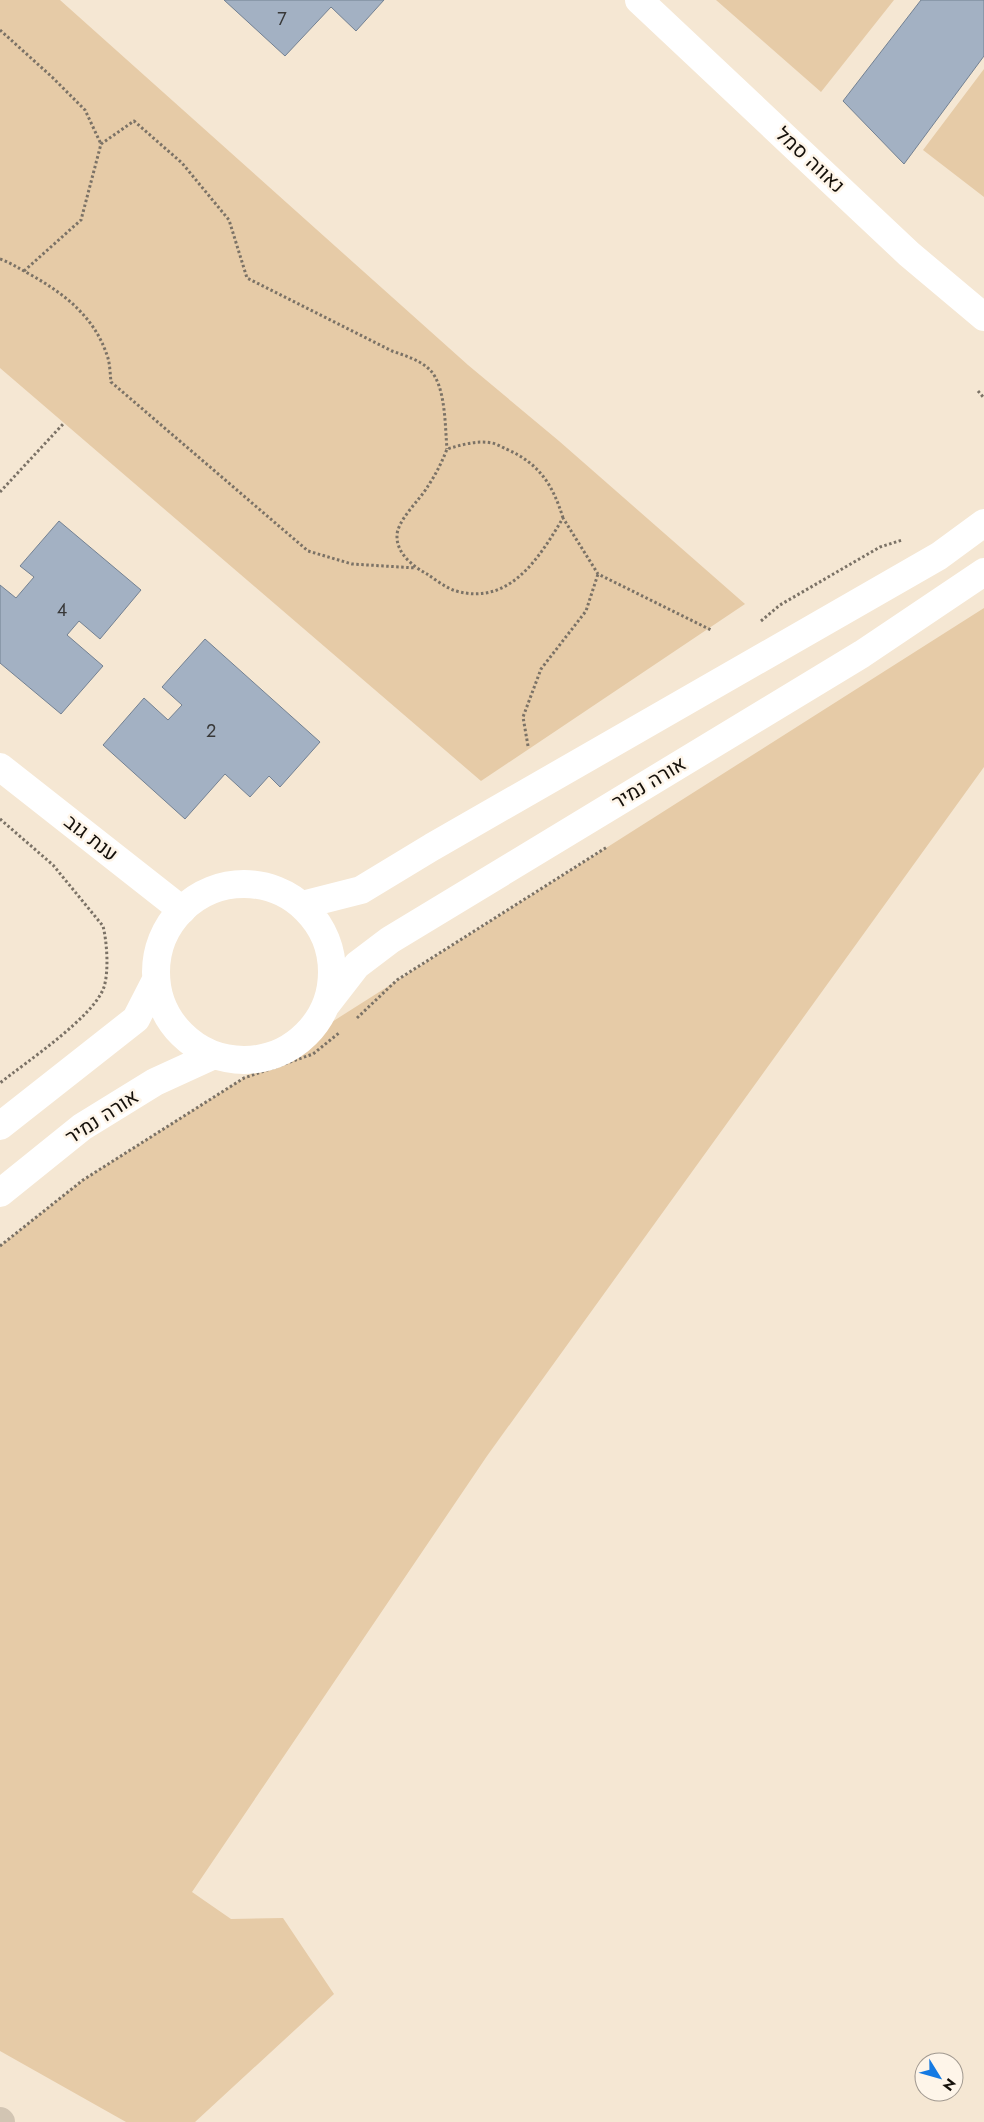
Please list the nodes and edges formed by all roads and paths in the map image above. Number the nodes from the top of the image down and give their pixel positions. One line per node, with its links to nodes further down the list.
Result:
1 (639, 0): 6 (street, נאווה סמל)
2 (0, 30): 3 (path)
3 (101, 144): 5 (path); 10 (path)
4 (0, 258): 5 (path)
5 (24, 271): 14 (path)
6 (984, 317)
7 (978, 391): 8 (path)
8 (984, 398)
9 (64, 423): 11 (path)
10 (446, 449): 12 (path); 14 (path)
11 (0, 492)
12 (563, 518): 14 (path); 16 (path)
13 (984, 523): 22 (street)
14 (416, 568)
15 (984, 572): 25 (street, אורה נמיר)
16 (598, 574): 17 (path); 18 (path)
17 (711, 630)
18 (528, 746)
19 (0, 767): 23 (street, ענת גוב)
20 (0, 819): 29 (path)
21 (608, 846): 26 (path)
22 (302, 905): 23 (street); 25 (street)
23 (182, 910): 24 (street)
24 (156, 980): 28 (street); 30 (street)
25 (326, 1005): 28 (street)
26 (356, 1019)
27 (342, 1031): 32 (path)
28 (214, 1055): 31 (street, אורה נמיר)
29 (0, 1083)
30 (0, 1126)
31 (0, 1193)
32 (0, 1246)

